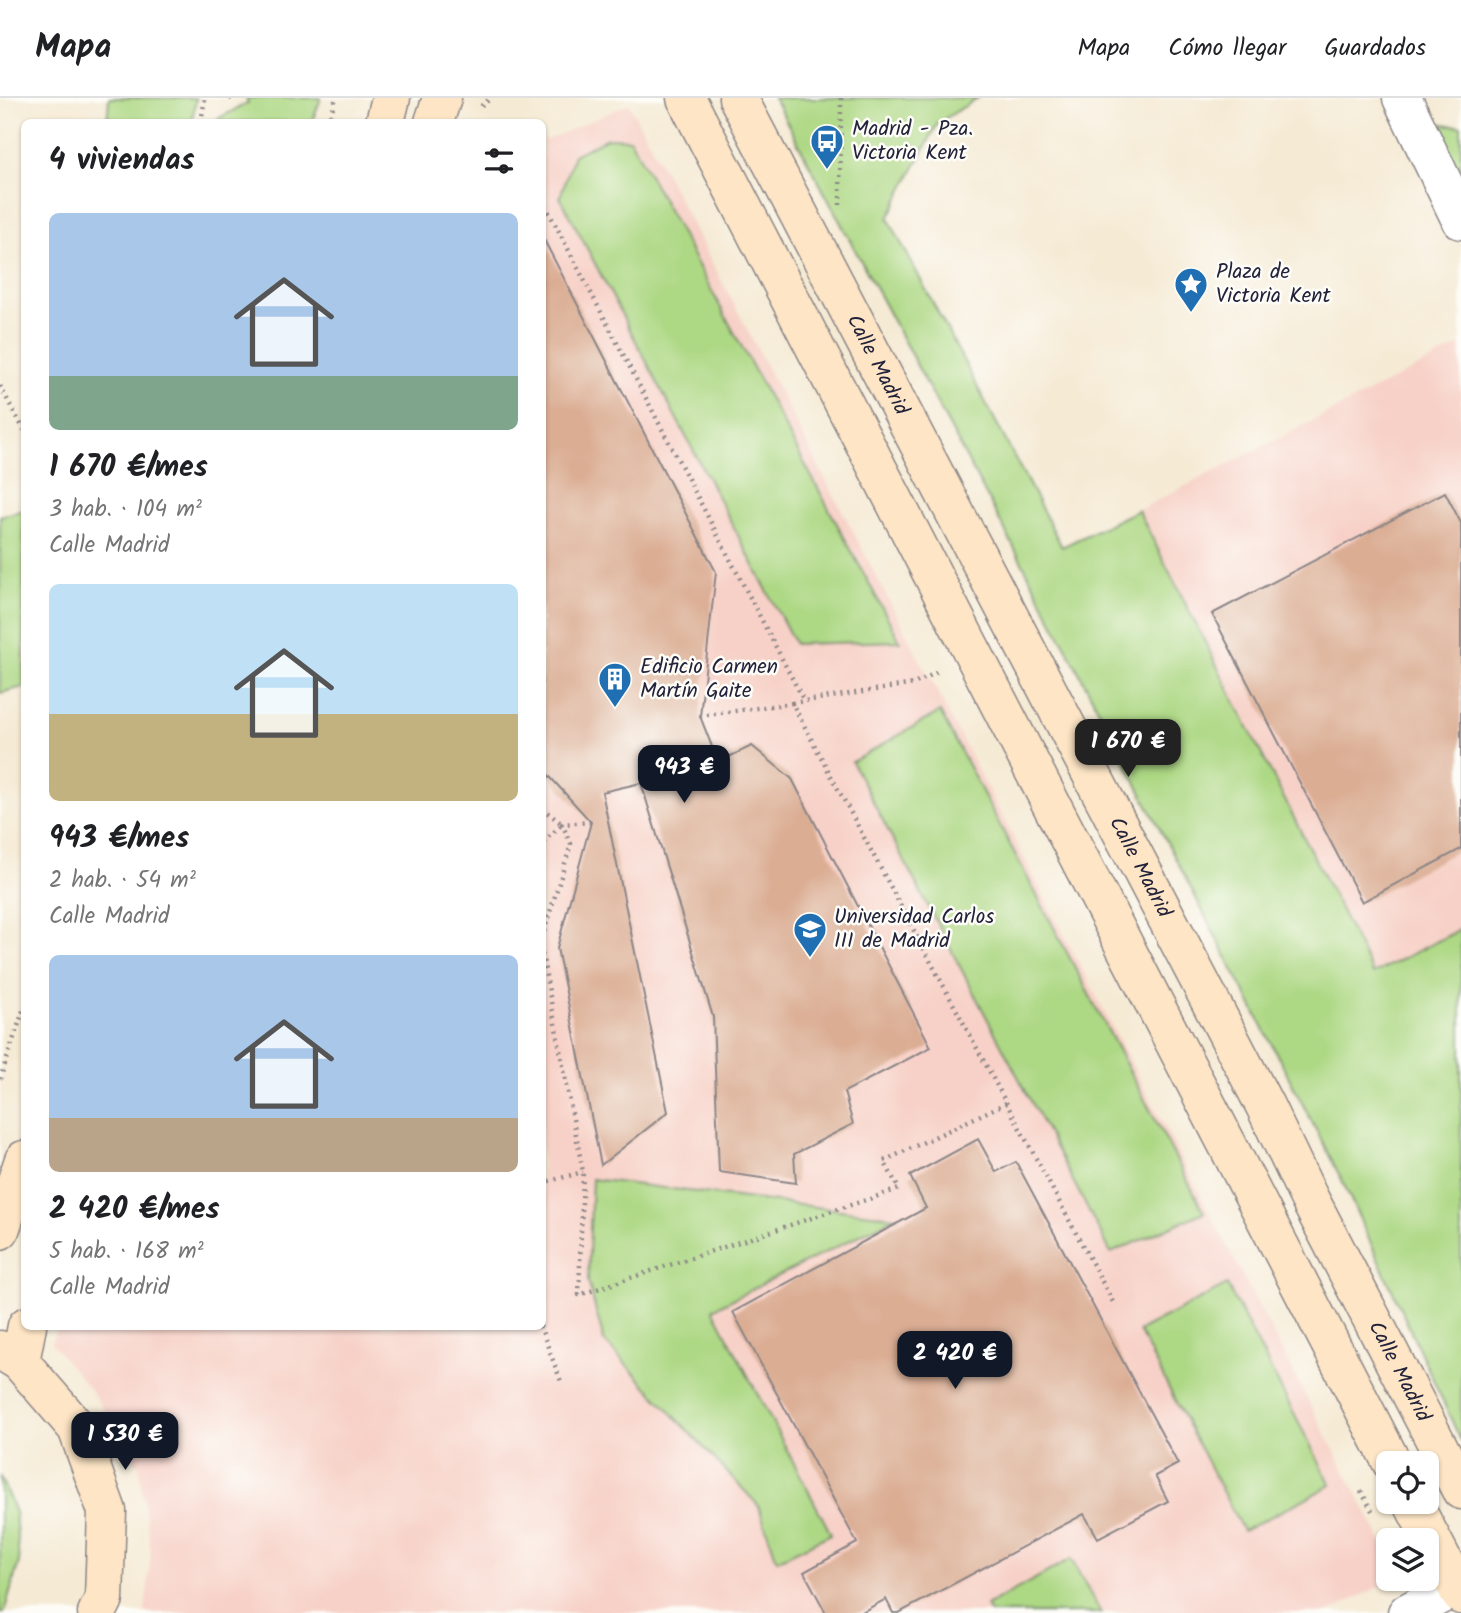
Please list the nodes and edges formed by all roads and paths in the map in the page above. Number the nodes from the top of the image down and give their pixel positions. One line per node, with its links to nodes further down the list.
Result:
1 (205, 98): 9 (path)
2 (336, 98): 10 (path)
3 (391, 98): 11 (street)
4 (442, 98): 12 (street)
5 (687, 98): 39 (street)
6 (738, 98): 40 (street, Calle Madrid)
7 (841, 98): 14 (path)
8 (1402, 98): 15 (street)
9 (202, 119)
10 (329, 119)
11 (387, 119)
12 (435, 119)
13 (546, 207): 19 (path)
14 (840, 207)
15 (1461, 220)
16 (0, 386): 17 (path)
17 (21, 424)
18 (939, 671): 19 (path)
19 (804, 701): 20 (path)
20 (792, 703): 21 (path); 30 (path)
21 (700, 716)
22 (546, 811): 24 (path)
23 (591, 822): 24 (path)
24 (562, 824): 25 (path); 26 (path)
25 (546, 841)
26 (546, 925)
27 (546, 975): 32 (path)
28 (21, 1017): 29 (path)
29 (0, 1079)
30 (1006, 1102): 32 (path); 35 (path)
31 (21, 1169): 34 (street)
32 (583, 1172): 33 (path)
33 (546, 1183)
34 (0, 1230)
35 (1114, 1304)
36 (542, 1330): 38 (path)
37 (16, 1346): 43 (street)
38 (562, 1384)
39 (1386, 1451)
40 (1461, 1490)
41 (1418, 1514): 42 (street)
42 (1459, 1591): 44 (street)
43 (97, 1613)
44 (1407, 1613)

